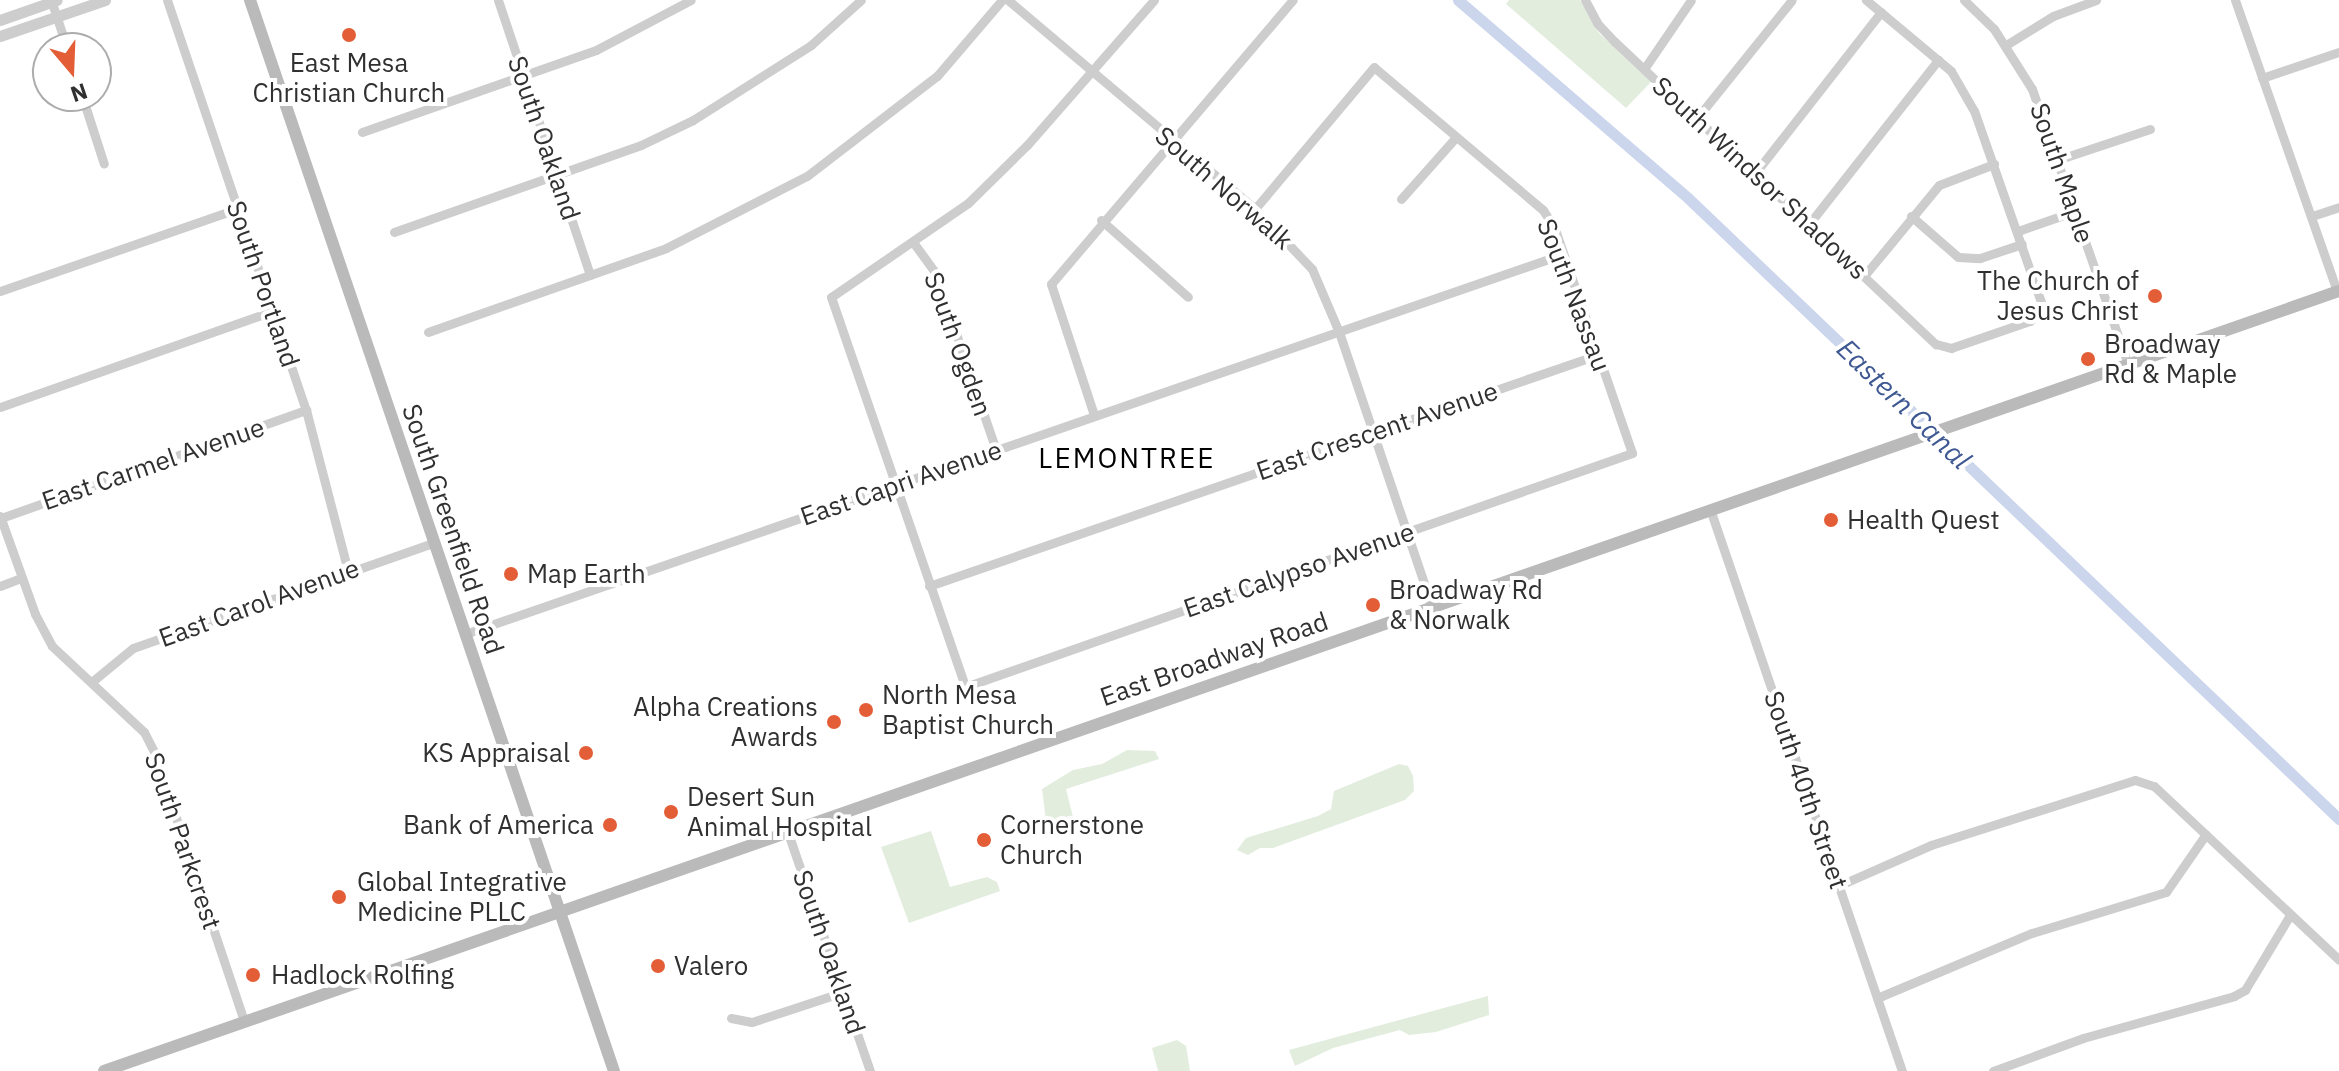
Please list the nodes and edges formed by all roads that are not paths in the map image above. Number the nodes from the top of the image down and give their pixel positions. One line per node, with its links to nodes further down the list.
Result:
1 (105, 0): 19 (street)
2 (167, 0): 43 (street, South Portland)
3 (250, 0): 75 (main road, South Greenfield Road)
4 (498, 0): 28 (street, South Oakland)
5 (691, 0): 28 (street)
6 (861, 0): 40 (street)
7 (1005, 0): 27 (street, South Norwalk); 55 (street)
8 (1154, 0): 27 (street)
9 (1293, 0): 35 (street)
10 (1585, 0): 26 (street, South Windsor Shadows)
11 (1792, 0): 31 (street)
12 (1866, 0): 18 (street)
13 (1964, 0): 23 (street, South Maple)
14 (2096, 0): 23 (street)
15 (2235, 0): 29 (street)
16 (54, 1): 19 (street); 20 (street)
17 (1687, 2): 26 (street)
18 (1881, 12): 25 (street); 39 (street)
19 (57, 17): 21 (street); 22 (street)
20 (0, 20)
21 (62, 32)
22 (0, 36)
23 (2006, 45): 36 (street, South Maple)
24 (2339, 52): 29 (street)
25 (1938, 60): 38 (street); 49 (street)
26 (1644, 69): 31 (street, South Windsor Shadows)
27 (1093, 73): 35 (street, South Norwalk); 52 (street)
28 (524, 77): 33 (street); 40 (street, South Oakland)
29 (2262, 78): 47 (street)
30 (87, 112): 37 (street)
31 (1697, 118): 39 (street, South Windsor Shadows)
32 (2150, 129): 36 (street)
33 (362, 132)
34 (1456, 137): 41 (street); 44 (street, South Nassau); 54 (street, South Nassau)
35 (1171, 141): 44 (street, South Norwalk); 48 (street)
36 (2057, 160): 45 (street, South Maple)
37 (104, 164)
38 (1994, 164): 46 (street); 50 (street)
39 (1756, 172): 49 (street, South Windsor Shadows)
40 (557, 176): 51 (street); 55 (street, South Oakland)
41 (1401, 199)
42 (2339, 207): 47 (street)
43 (237, 209): 57 (street); 60 (street, South Portland)
44 (1255, 209): 62 (street, South Norwalk)
45 (2075, 211): 50 (street); 64 (street, South Maple)
46 (1911, 216): 53 (street); 56 (street)
47 (2312, 216): 58 (street)
48 (1101, 220): 59 (street); 67 (street)
49 (1809, 224): 56 (street, South Windsor Shadows)
50 (2018, 231): 53 (street)
51 (394, 232)
52 (913, 242): 69 (street, South Ogden); 71 (street)
53 (2022, 244): 56 (street, South Windsor Shadows)
54 (1563, 254): 62 (street, East Capri Avenue); 63 (street, South Nassau)
55 (590, 275): 61 (street)
56 (1864, 276)
57 (0, 291)
58 (2338, 292): 64 (main road, East Broadway Road)
59 (1188, 297)
60 (273, 311): 65 (street); 66 (street, South Portland)
61 (428, 332)
62 (1339, 332): 67 (street, East Capri Avenue); 68 (street, South Norwalk)
63 (1597, 355): 68 (street, East Crescent Avenue); 70 (street, South Nassau)
64 (2128, 364): 72 (main road, East Broadway Road)
65 (0, 407)
66 (306, 410): 73 (street, East Carmel Avenue); 76 (street, South Portland)
67 (1094, 415): 69 (street, East Capri Avenue)
68 (1373, 432): 74 (street, South Norwalk); 79 (street, East Crescent Avenue)
69 (996, 450): 71 (street, East Capri Avenue)
70 (1632, 453): 74 (street, East Calypso Avenue)
71 (896, 484): 79 (street); 81 (street, East Capri Avenue)
72 (1710, 509): 80 (main road, East Broadway Road); 85 (street, South 40th Street)
73 (0, 517): 77 (street, South Parkcrest)
74 (1406, 532): 79 (street, East Calypso Avenue); 80 (street, South Norwalk)
75 (435, 542): 76 (street, East Carol Avenue); 81 (main road, South Greenfield Road)
76 (348, 571): 82 (street, East Carol Avenue)
77 (21, 578): 78 (street); 82 (street, South Parkcrest)
78 (0, 586)
79 (929, 586)
80 (1432, 607): 83 (main road, East Broadway Road)
81 (465, 634): 86 (main road, South Greenfield Road)
82 (94, 680): 92 (street, South Parkcrest)
83 (788, 833): 86 (main road, East Broadway Road); 89 (street, South Oakland)
84 (2206, 834): 85 (street); 87 (street); 90 (street)
85 (1838, 886): 90 (street, South 40th Street)
86 (560, 914): 92 (main road, East Broadway Road); 94 (main road, South Greenfield Road)
87 (2290, 915): 88 (street); 97 (street)
88 (2339, 960)
89 (843, 992): 91 (street); 95 (street, South Oakland)
90 (1877, 998): 96 (street, South 40th Street)
91 (731, 1018)
92 (244, 1021): 93 (main road, East Broadway Road)
93 (104, 1071)
94 (614, 1071)
95 (870, 1071)
96 (1902, 1071)
97 (1993, 1071)

